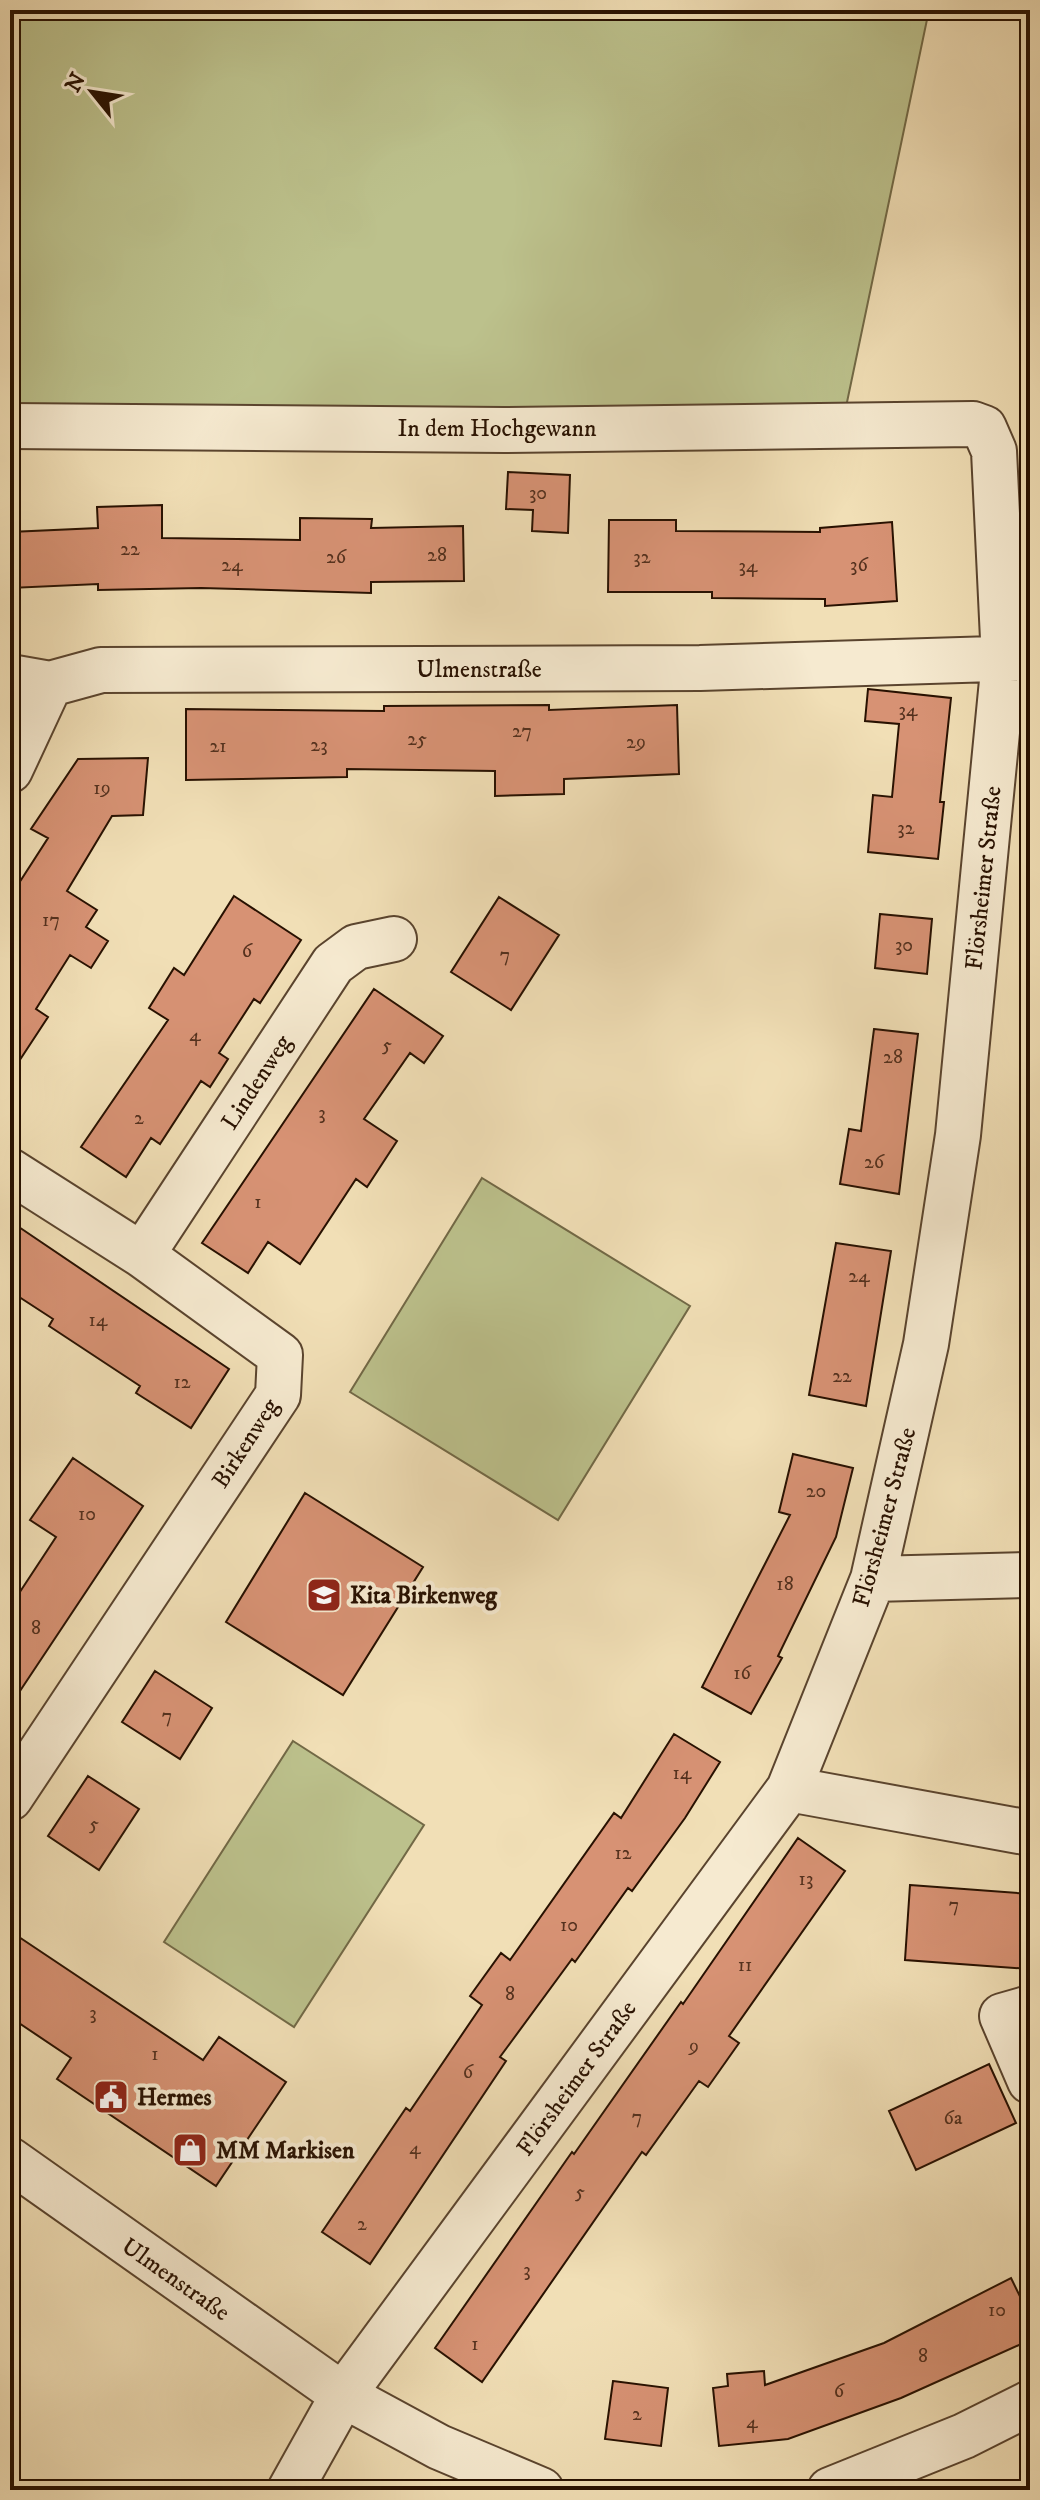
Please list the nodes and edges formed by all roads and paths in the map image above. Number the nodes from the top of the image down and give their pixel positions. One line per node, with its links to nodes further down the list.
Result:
1 (10, 426): 2 (street, In dem Hochgewann)
2 (984, 428): 3 (street, Flörsheimer Straße)
3 (1017, 659): 4 (street, Ulmenstraße); 10 (street, Flörsheimer Straße)
4 (30, 680): 5 (street, Ulmenstraße)
5 (10, 770)
6 (394, 939): 8 (street, Lindenweg)
7 (10, 1171): 8 (street, Birkenweg)
8 (142, 1255): 12 (street, Birkenweg)
9 (1030, 1575): 10 (street)
10 (873, 1579): 11 (street, Flörsheimer Straße)
11 (789, 1789): 13 (street); 17 (street, Flörsheimer Straße)
12 (10, 1798)
13 (1030, 1833)
14 (1030, 2008): 15 (street)
15 (1030, 2081)
16 (10, 2160): 17 (street, Ulmenstraße)
17 (343, 2395): 19 (street, Ulmenstraße); 20 (street, Flörsheimer Straße)
18 (1030, 2403): 21 (street)
19 (535, 2489)
20 (290, 2490)
21 (830, 2490)

